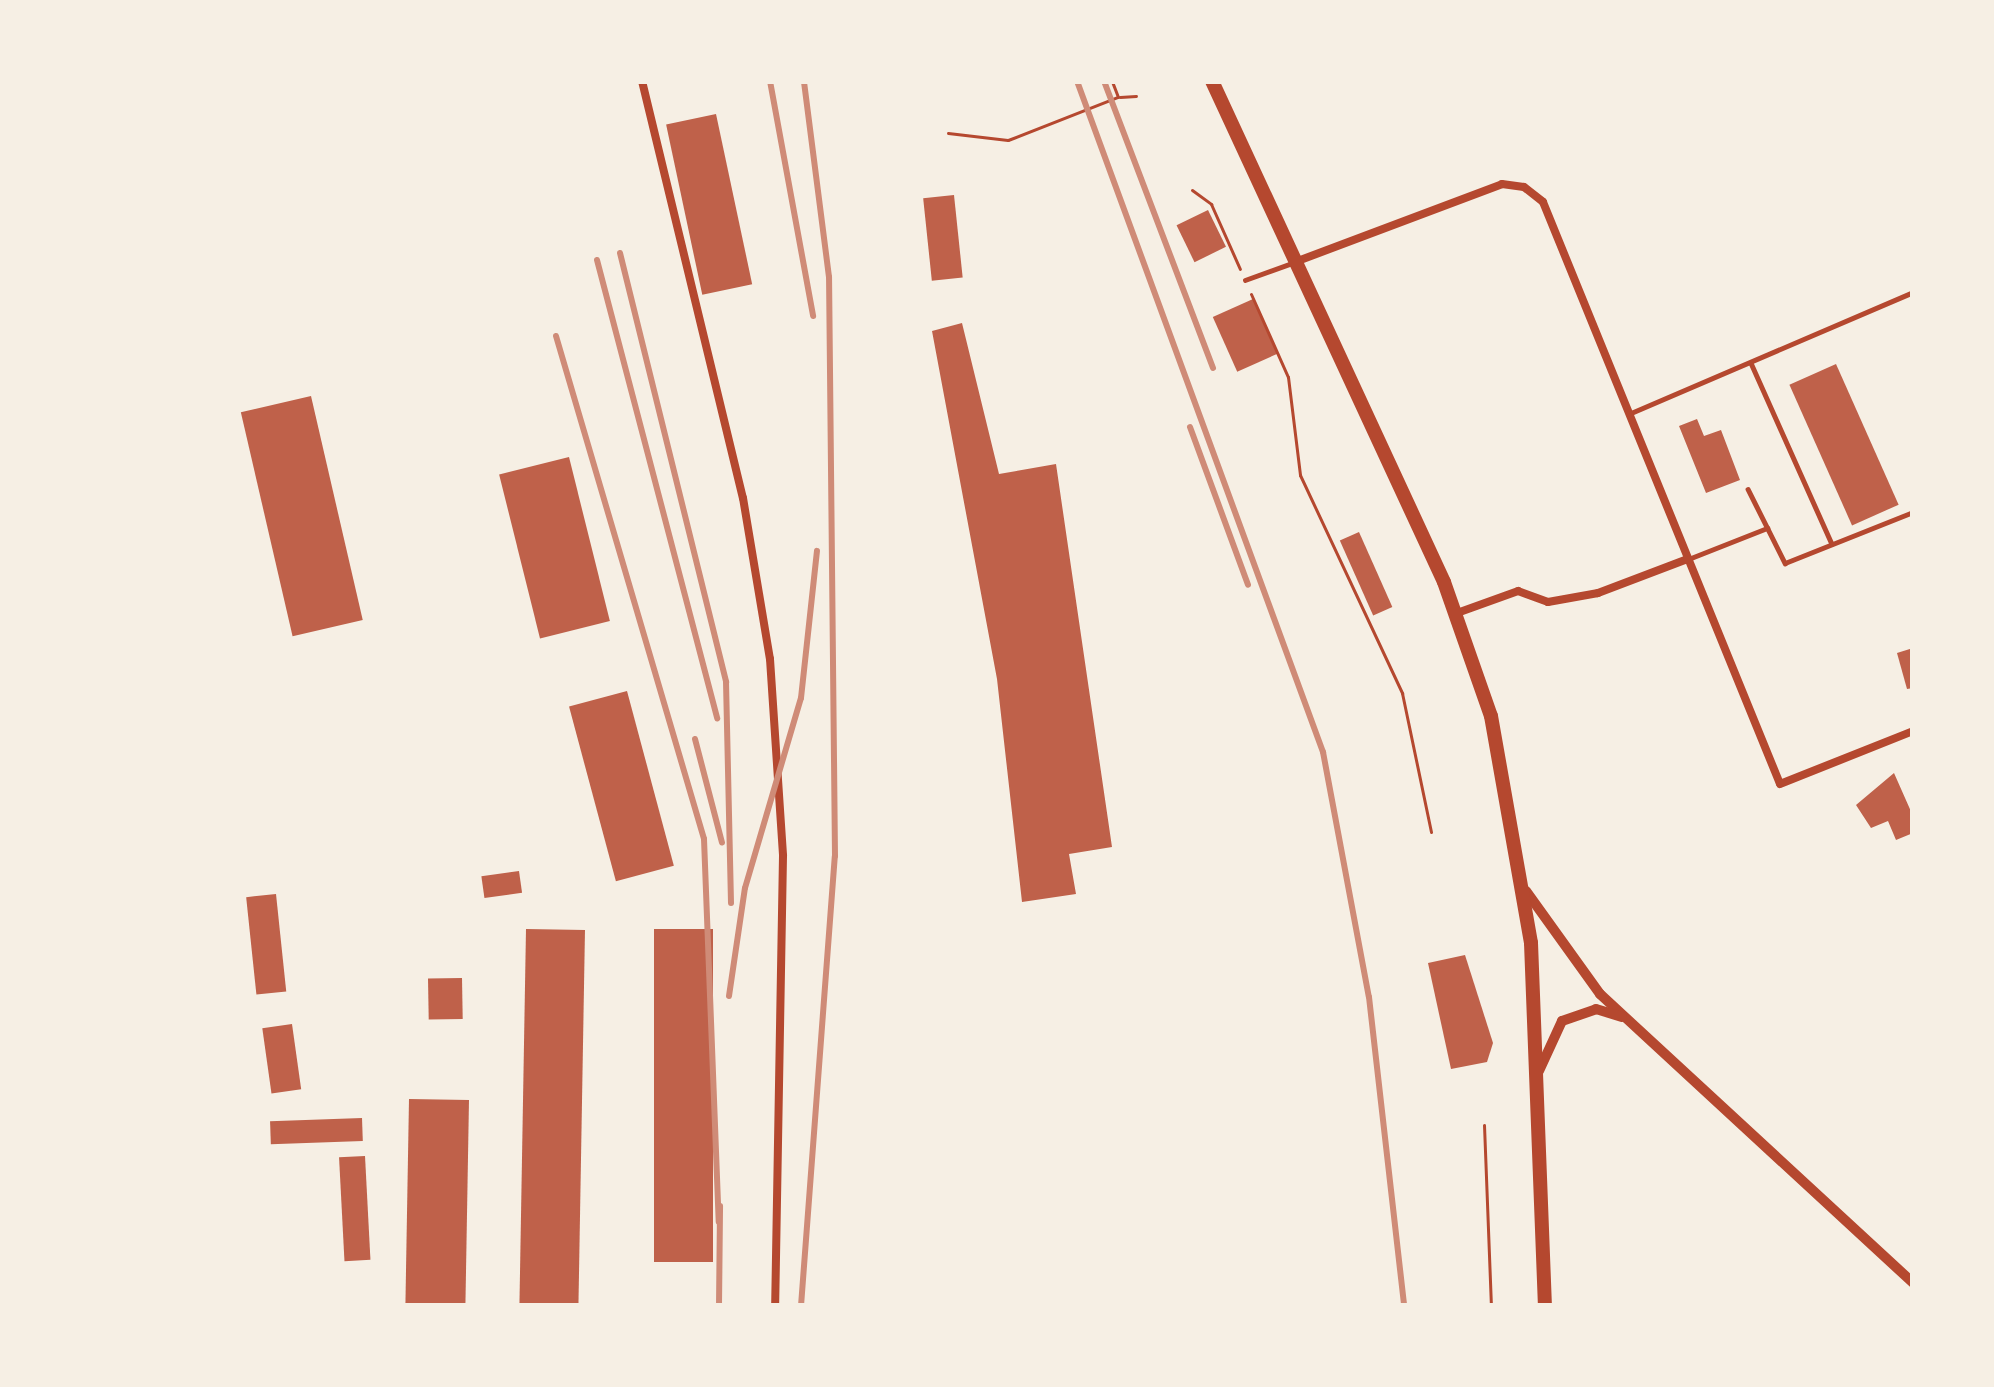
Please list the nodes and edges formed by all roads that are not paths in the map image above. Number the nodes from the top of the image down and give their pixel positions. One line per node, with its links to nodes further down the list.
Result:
1 (642, 81): 19 (street)
2 (1212, 81): 3 (main road)
3 (1294, 262): 4 (lane); 7 (street); 13 (main road)
4 (1245, 280)
5 (1913, 292): 6 (lane)
6 (1751, 362): 7 (lane); 11 (lane)
7 (1628, 414): 12 (street)
8 (1748, 489): 10 (lane)
9 (1913, 512): 11 (lane)
10 (1767, 529): 11 (lane); 12 (lane)
11 (1832, 544)
12 (1685, 560): 13 (street); 14 (street)
13 (1457, 614): 15 (main road)
14 (1913, 730)
15 (1526, 891): 16 (street); 17 (main road)
16 (1633, 1022): 17 (street); 18 (street)
17 (1538, 1074): 20 (main road)
18 (1913, 1283)
19 (775, 1306)
20 (1545, 1306)

